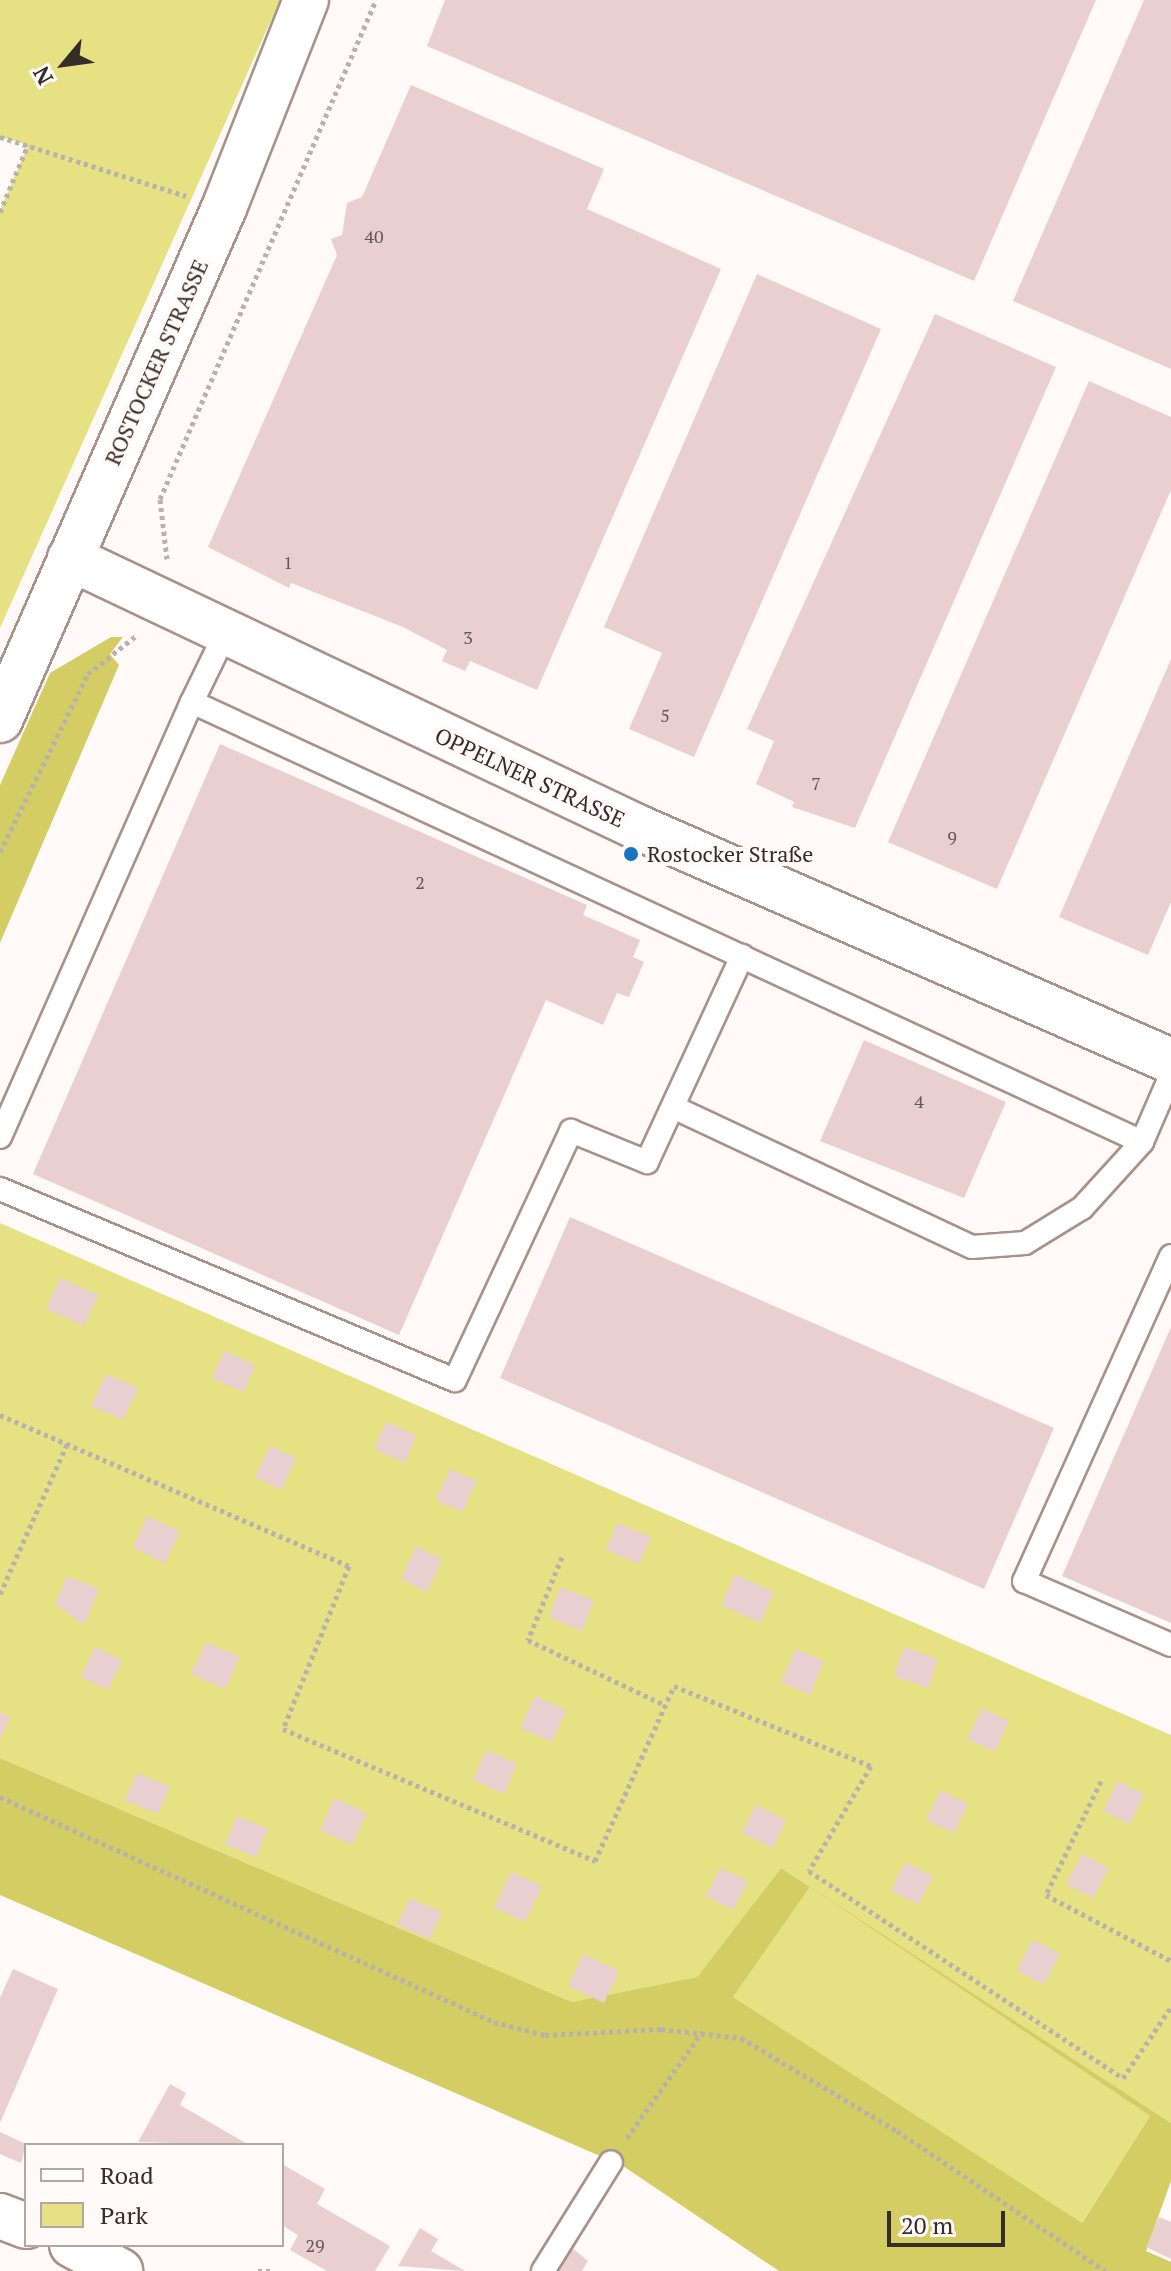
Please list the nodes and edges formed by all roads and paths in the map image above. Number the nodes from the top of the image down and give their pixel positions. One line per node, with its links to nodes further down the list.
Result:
1 (306, 0): 5 (street, ROSTOCKER STRASSE)
2 (376, 0): 7 (path)
3 (0, 137): 4 (path)
4 (28, 145): 5 (path); 6 (path)
5 (224, 208): 7 (path); 8 (street, ROSTOCKER STRASSE)
6 (0, 212)
7 (273, 228): 9 (path)
8 (70, 558): 9 (street, OPPELNER STRASSE); 12 (street, ROSTOCKER STRASSE)
9 (155, 599): 10 (street, OPPELNER STRASSE); 13 (path)
10 (225, 634): 11 (lane); 15 (street, OPPELNER STRASSE)
11 (192, 702): 14 (lane); 18 (lane)
12 (0, 720)
13 (0, 852)
14 (742, 956): 17 (lane); 19 (lane)
15 (1171, 1061)
16 (1171, 1075): 19 (lane)
17 (673, 1107): 19 (lane); 20 (lane)
18 (0, 1137)
19 (1142, 1142)
20 (0, 1189)
21 (1171, 1256): 26 (lane)
22 (0, 1415): 23 (path)
23 (67, 1444): 25 (path); 27 (path)
24 (562, 1557): 27 (path)
25 (0, 1594)
26 (1171, 1645)
27 (665, 1705): 31 (path)
28 (1101, 1781): 30 (path)
29 (0, 1797): 32 (path)
30 (1171, 1961)
31 (1171, 2007)
32 (702, 2031): 33 (path); 41 (path)
33 (611, 2162): 40 (lane)
34 (0, 2216): 35 (street)
35 (24, 2225)
36 (76, 2247): 37 (street)
37 (120, 2271)
38 (258, 2271): 39 (path)
39 (272, 2271)
40 (543, 2271)
41 (1105, 2271)

